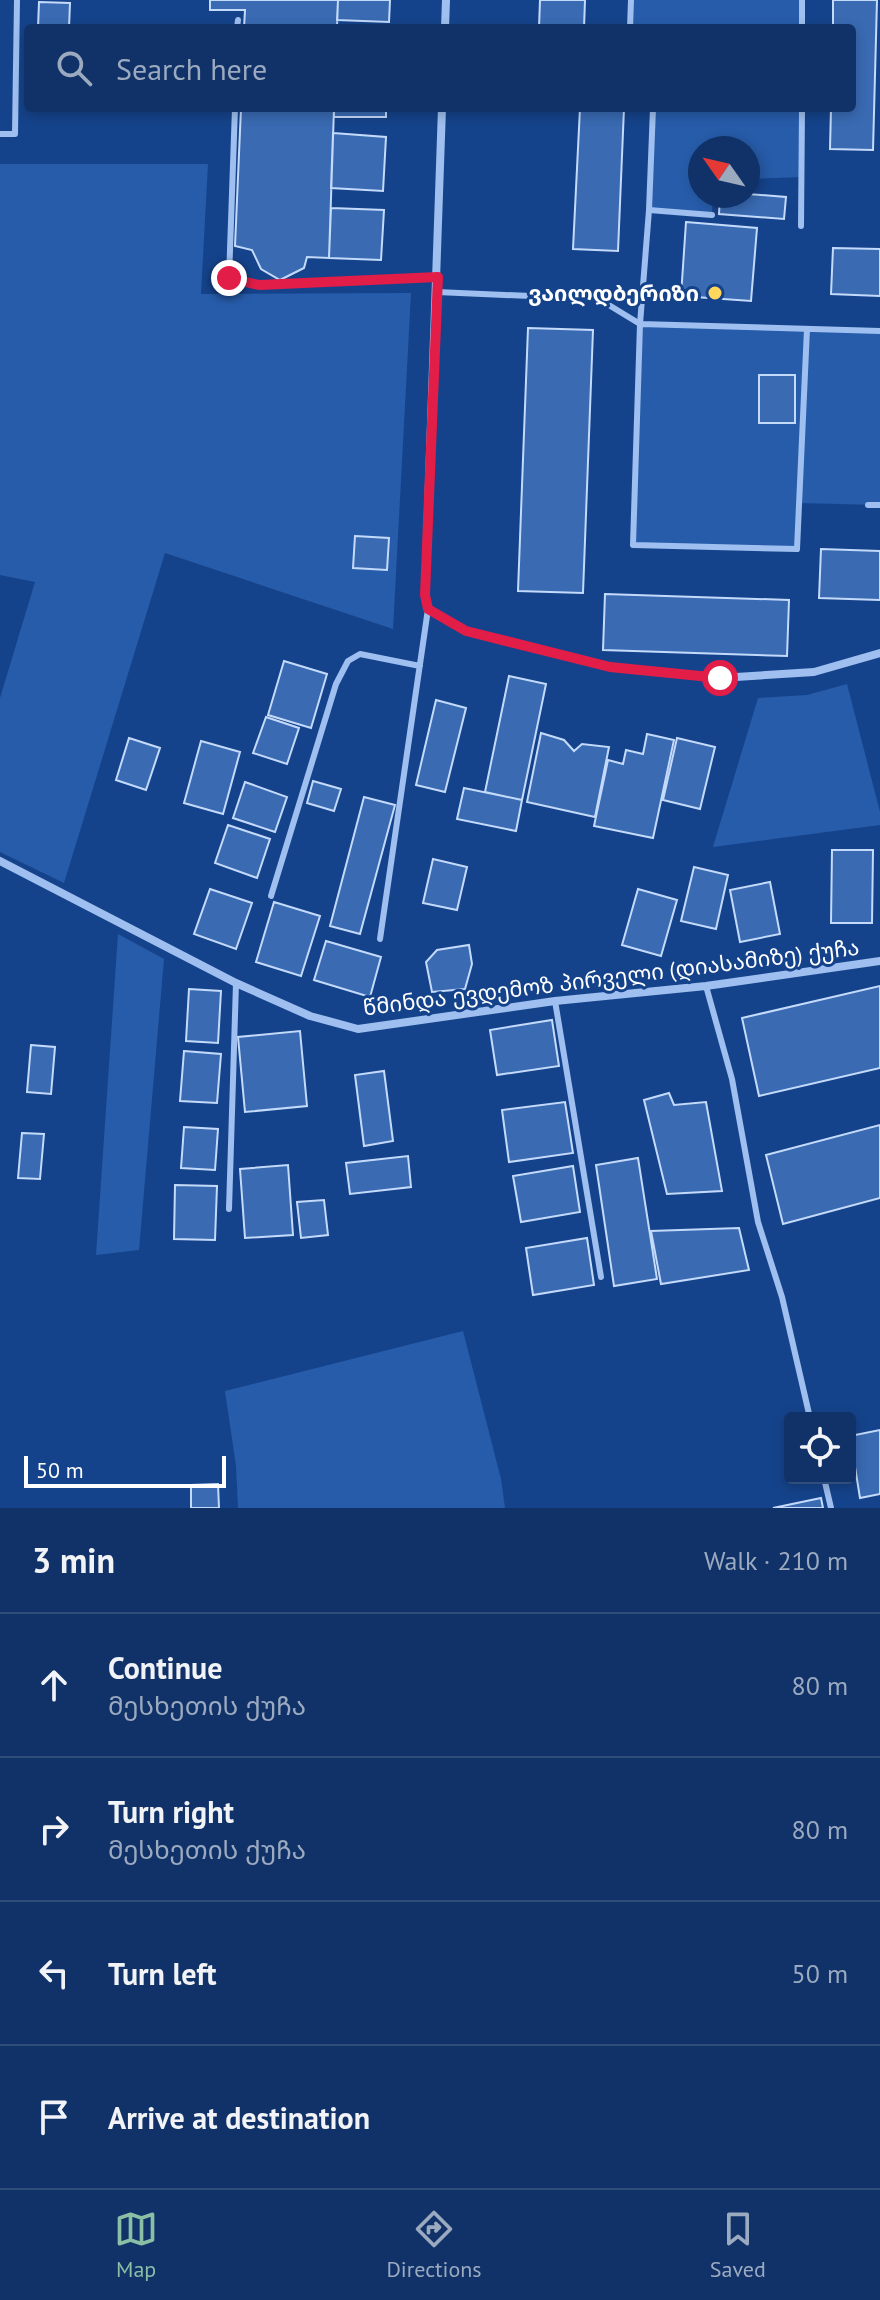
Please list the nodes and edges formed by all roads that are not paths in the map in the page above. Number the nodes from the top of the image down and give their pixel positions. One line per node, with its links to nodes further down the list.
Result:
1 (17, 0): 12 (lane)
2 (446, 0): 5 (street)
3 (631, 0): 6 (lane)
4 (802, 0): 7 (lane)
5 (445, 24)
6 (630, 24)
7 (802, 24)
8 (235, 112): 16 (lane)
9 (442, 112): 16 (street)
10 (653, 112): 13 (lane)
11 (802, 112): 15 (lane)
12 (0, 134)
13 (649, 210): 14 (lane); 18 (lane)
14 (712, 215)
15 (801, 226)
16 (438, 277): 17 (street)
17 (437, 292): 18 (lane); 23 (street)
18 (640, 324): 19 (lane); 19 (lane)
19 (807, 329): 20 (lane)
20 (880, 331)
21 (868, 505): 22 (lane)
22 (880, 505)
23 (428, 609): 24 (street); 25 (lane)
24 (880, 653)
25 (420, 666): 27 (lane); 28 (lane)
26 (0, 861): 30 (street, წმინდა ევდემოზ პირველი (დიასამიზე) ქუჩა)
27 (271, 896)
28 (380, 939)
29 (880, 961): 31 (street, წმინდა ევდემოზ პირველი (დიასამიზე) ქუჩა)
30 (236, 983): 32 (street, წმინდა ევდემოზ პირველი (დიასამიზე) ქუჩა); 33 (lane)
31 (706, 986): 32 (street, წმინდა ევდემოზ პირველი (დიასამიზე) ქუჩა); 35 (lane)
32 (555, 1001): 34 (lane)
33 (229, 1209)
34 (601, 1277)
35 (809, 1412)
36 (825, 1484): 37 (lane)
37 (831, 1508)

